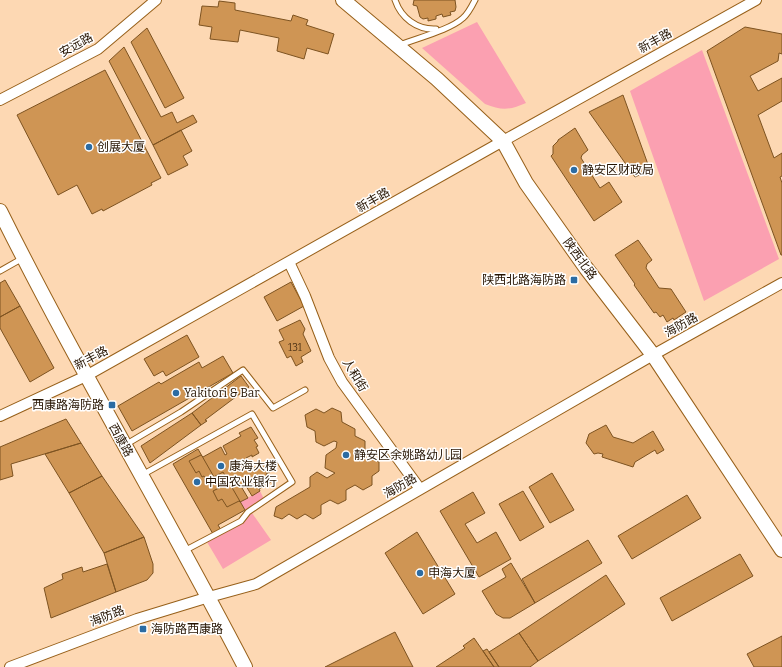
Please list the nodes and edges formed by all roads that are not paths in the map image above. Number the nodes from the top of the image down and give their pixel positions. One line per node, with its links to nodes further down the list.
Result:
1 (156, 0): 10 (street, 安远路)
2 (343, 0): 9 (main road, 陕西北路)
3 (395, 0): 6 (lane)
4 (475, 0): 7 (lane)
5 (756, 0): 11 (street, 新丰路)
6 (422, 28): 7 (lane); 8 (lane)
7 (442, 29): 8 (lane)
8 (425, 36): 9 (lane)
9 (398, 45): 11 (main road, 陕西北路)
10 (0, 100)
11 (503, 141): 14 (street, 新丰路); 17 (main road, 陕西北路)
12 (0, 211): 13 (main road, 西康路)
13 (23, 258): 15 (lane); 18 (main road, 西康路)
14 (289, 262): 18 (street, 新丰路); 23 (street, 人和街)
15 (0, 271)
16 (782, 283): 17 (street, 海防路)
17 (653, 355): 23 (street, 海防路); 24 (main road, 陕西北路)
18 (86, 376): 20 (street, 新丰路); 21 (main road, 西康路)
19 (305, 390): 21 (lane)
20 (0, 416)
21 (124, 446): 22 (main road, 西康路)
22 (141, 476): 25 (main road, 西康路); 25 (lane)
23 (420, 489): 26 (street, 海防路)
24 (782, 550)
25 (184, 552): 26 (main road, 西康路)
26 (209, 597): 27 (street, 海防路); 28 (main road, 西康路)
27 (10, 667)
28 (245, 667)

